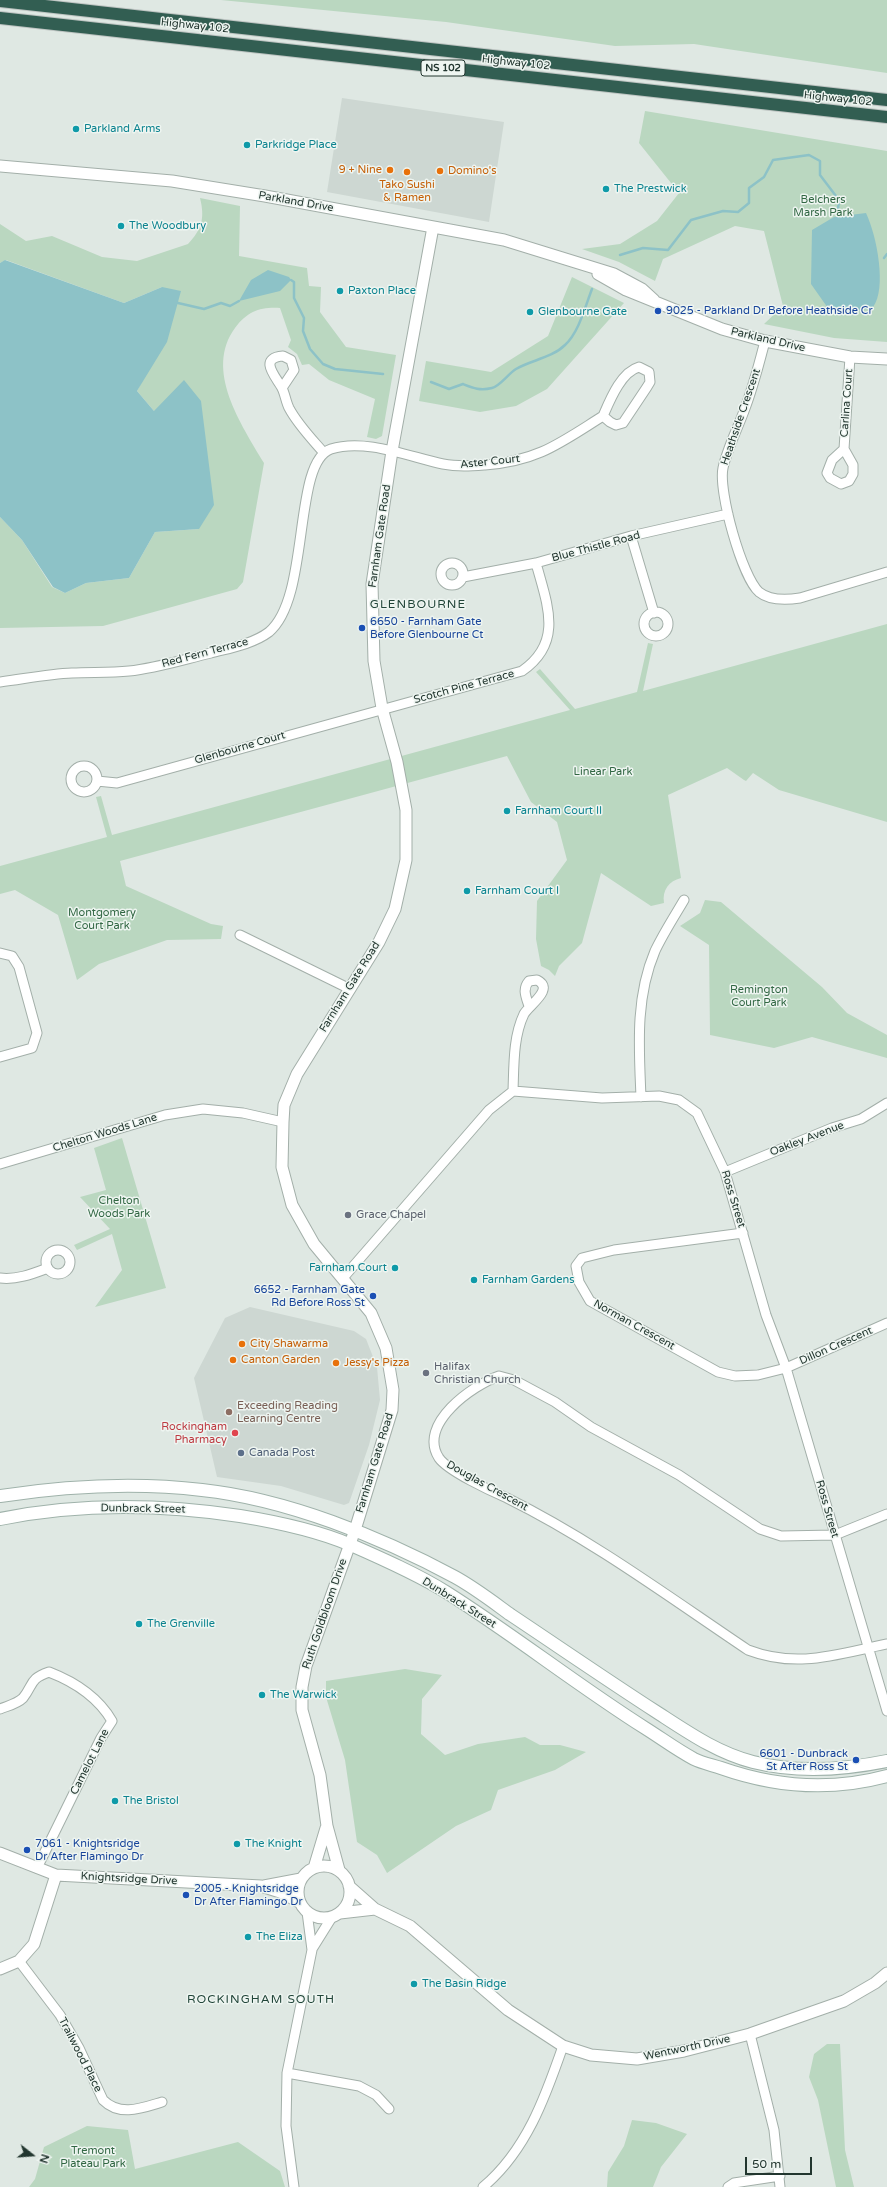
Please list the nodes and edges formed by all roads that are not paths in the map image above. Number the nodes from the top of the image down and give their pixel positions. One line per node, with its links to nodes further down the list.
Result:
1 (0, 1): 3 (highway, Highway 102 / NS 102)
2 (0, 18): 4 (highway, Highway 102 / NS 102)
3 (887, 100)
4 (887, 117)
5 (0, 166): 6 (street, Parkland Drive)
6 (433, 227): 7 (street, Parkland Drive); 13 (street, Farnham Gate Road)
7 (765, 341): 8 (street, Parkland Drive); 15 (street, Heathside Crescent)
8 (850, 357): 9 (street, Parkland Drive); 12 (street, Carlina Court)
9 (887, 358)
10 (282, 388): 14 (street)
11 (603, 416): 11 (street); 13 (street, Aster Court)
12 (844, 448)
13 (392, 451): 14 (street); 22 (street, Farnham Gate Road)
14 (324, 453): 21 (street, Red Fern Terrace)
15 (728, 514): 16 (street, Blue Thistle Road); 18 (street, Heathside Crescent)
16 (631, 536): 17 (street, Blue Thistle Road); 20 (street)
17 (536, 563): 19 (street, Blue Thistle Road); 22 (street, Scotch Pine Terrace)
18 (887, 572)
19 (463, 577)
20 (654, 613)
21 (0, 682)
22 (382, 708): 23 (street, Glenbourne Court); 27 (street, Farnham Gate Road)
23 (97, 781)
24 (684, 900): 31 (street)
25 (240, 934): 27 (street)
26 (0, 953): 29 (street)
27 (350, 989): 33 (street, Farnham Gate Road)
28 (529, 1006): 30 (street)
29 (0, 1057)
30 (513, 1091): 31 (street, Ross Street); 39 (street)
31 (642, 1097): 35 (street, Ross Street)
32 (887, 1103): 35 (street, Oakley Avenue)
33 (283, 1122): 34 (street, Chelton Woods Lane); 39 (street, Farnham Gate Road)
34 (0, 1164)
35 (725, 1172): 36 (street, Ross Street)
36 (743, 1233): 41 (street, Ross Street); 41 (street, Norman Crescent)
37 (48, 1268): 38 (street)
38 (0, 1278)
39 (343, 1278): 45 (street, Farnham Gate Road)
40 (887, 1323): 41 (street, Dillon Crescent)
41 (786, 1368): 46 (street, Ross Street)
42 (0, 1496): 45 (main road, Dunbrack Street)
43 (887, 1514): 46 (street)
44 (0, 1519): 47 (main road, Dunbrack Street)
45 (355, 1530): 47 (street, Farnham Gate Road); 52 (main road, Dunbrack Street)
46 (834, 1535): 49 (street, Ross Street); 49 (street, Douglas Crescent)
47 (350, 1545): 53 (main road, Dunbrack Street); 54 (street, Ruth Goldbloom Drive)
48 (887, 1644): 49 (street, Douglas Crescent)
49 (868, 1648): 51 (street, Ross Street)
50 (0, 1709): 56 (street, Camelot Lane)
51 (887, 1711)
52 (887, 1761)
53 (887, 1776)
54 (327, 1826): 57 (street, Ruth Goldbloom Drive); 58 (street, Ruth Goldbloom Drive)
55 (0, 1853): 56 (street, Knightsridge Drive)
56 (37, 1868): 59 (street, Knightsridge Drive)
57 (314, 1868): 58 (street); 60 (street)
58 (339, 1870): 62 (street)
59 (56, 1875): 61 (street, Knightsridge Drive); 68 (street)
60 (301, 1879): 61 (street, Knightsridge Drive); 63 (street)
61 (261, 1886): 63 (street, Knightsridge Drive)
62 (349, 1886): 64 (street, Wentworth Drive); 66 (street)
63 (299, 1902): 65 (street)
64 (375, 1909): 66 (street); 72 (street, Wentworth Drive)
65 (307, 1912): 66 (street); 67 (street)
66 (336, 1915): 67 (street)
67 (312, 1950): 73 (street)
68 (19, 1961): 69 (street); 74 (street, Trailwood Place)
69 (0, 1969)
70 (887, 1973): 71 (street, Wentworth Drive)
71 (750, 2034): 72 (street, Wentworth Drive); 76 (street)
72 (563, 2046): 78 (street)
73 (287, 2073): 75 (street); 77 (street)
74 (162, 2102)
75 (389, 2109)
76 (780, 2176): 79 (street); 80 (street)
77 (294, 2187)
78 (483, 2187)
79 (728, 2187)
80 (780, 2187)

